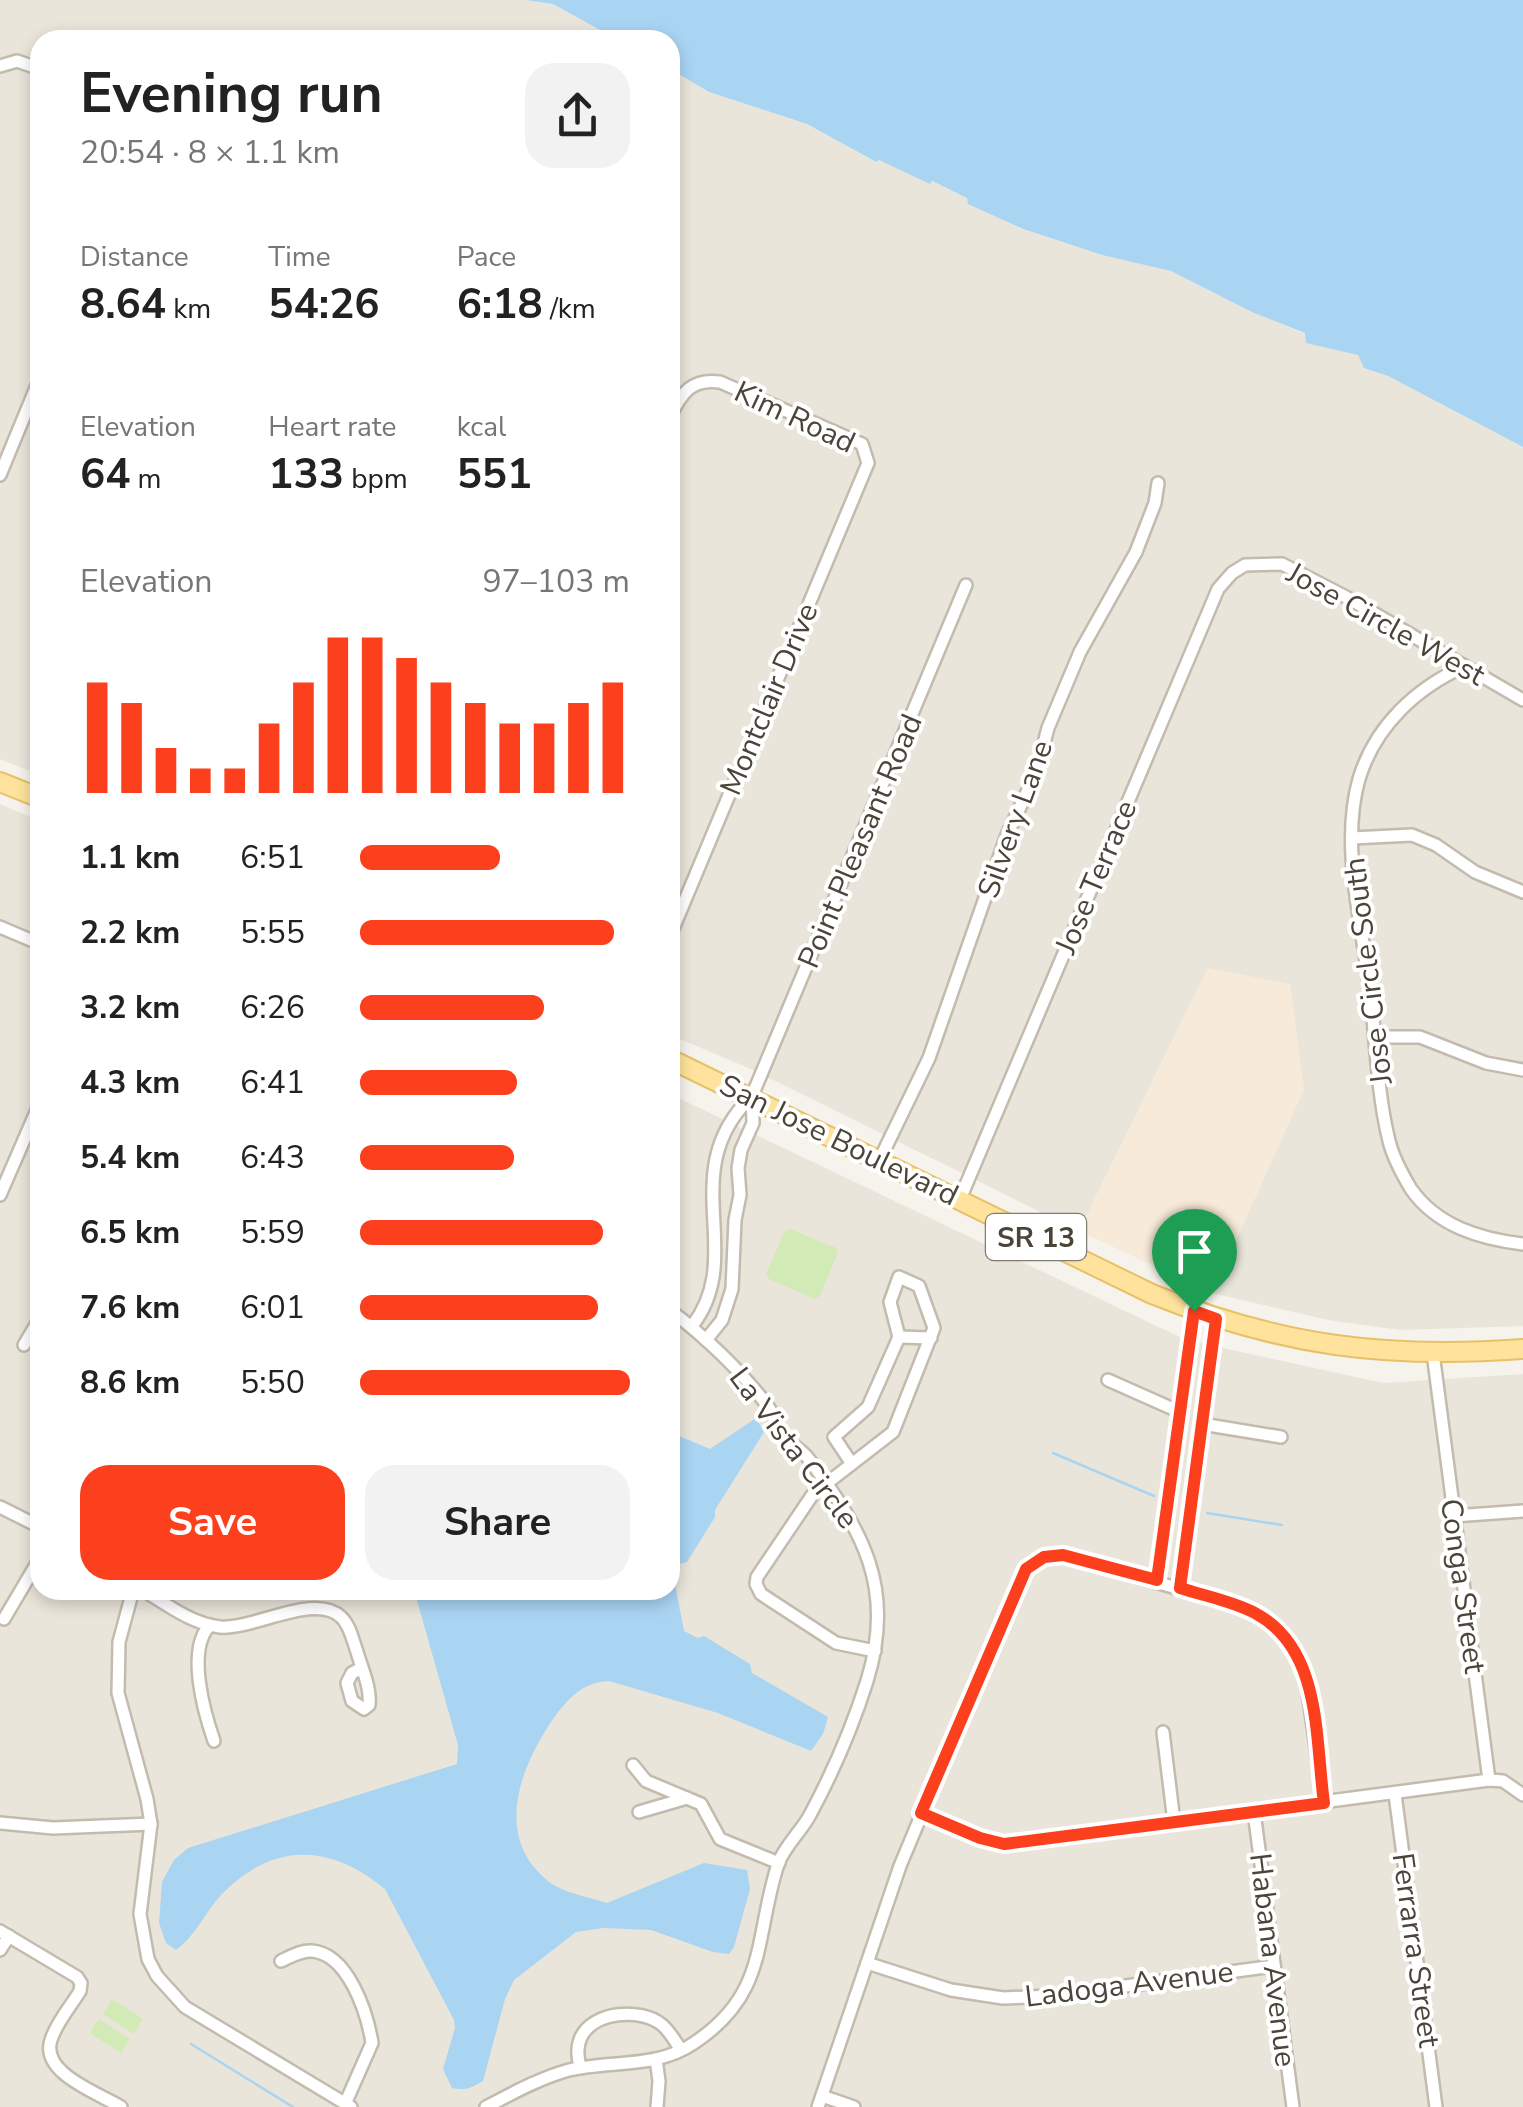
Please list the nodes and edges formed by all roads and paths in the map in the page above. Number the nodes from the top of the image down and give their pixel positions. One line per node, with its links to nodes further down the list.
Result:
1 (0, 66): 2 (street)
2 (30, 66)
3 (680, 397): 5 (street, Kim Road)
4 (30, 402): 6 (street)
5 (868, 463): 16 (street, Montclair Drive)
6 (0, 475)
7 (1158, 483): 24 (street, Silvery Lane)
8 (1244, 565): 10 (street, Jose Circle West); 26 (street, Jose Terrace)
9 (966, 585): 22 (street, Point Pleasant Road)
10 (1464, 666): 11 (street, Jose Circle West); 14 (street, Jose Circle South)
11 (1523, 700)
12 (0, 782): 13 (main road)
13 (30, 794)
14 (1352, 838): 15 (street); 19 (street, Jose Circle South)
15 (1523, 892)
16 (680, 912)
17 (0, 927): 18 (street)
18 (30, 940)
19 (1376, 1037): 21 (street); 29 (street, Jose Circle South)
20 (680, 1064): 22 (main road, San Jose Boulevard / SR 13)
21 (1523, 1070)
22 (752, 1096): 24 (main road, San Jose Boulevard / SR 13); 27 (street, Point Pleasant Road); 28 (street, Point Pleasant Road)
23 (30, 1126): 25 (street)
24 (880, 1159): 26 (main road, San Jose Boulevard / SR 13)
25 (0, 1195)
26 (960, 1199): 32 (main road, San Jose Boulevard / SR 13)
27 (736, 1215): 28 (street); 31 (street, Point Pleasant Road)
28 (712, 1216): 30 (street, Point Pleasant Road)
29 (1523, 1244)
30 (716, 1267): 31 (street); 35 (street, Point Pleasant Road)
31 (732, 1267): 39 (street, Point Pleasant Road)
32 (1194, 1311): 34 (main road, San Jose Boulevard / SR 13); 44 (street)
33 (680, 1317): 35 (street, La Vista Circle)
34 (1216, 1319): 42 (main road, San Jose Boulevard / SR 13); 45 (street)
35 (692, 1326): 39 (street, La Vista Circle)
36 (30, 1335): 40 (street)
37 (899, 1337): 38 (street); 38 (street); 47 (street)
38 (931, 1338): 47 (street)
39 (706, 1340): 48 (street, La Vista Circle)
40 (24, 1345)
41 (1523, 1350): 42 (main road, San Jose Boulevard / SR 13)
42 (1433, 1354): 51 (street, Conga Street)
43 (1108, 1380): 44 (street)
44 (1180, 1412): 54 (street)
45 (1202, 1424): 46 (street); 55 (street)
46 (1281, 1437)
47 (852, 1464): 48 (street)
48 (825, 1484): 60 (street, La Vista Circle); 60 (street)
49 (0, 1508): 52 (street)
50 (1523, 1511): 51 (street)
51 (1454, 1516): 65 (street, Conga Street)
52 (30, 1523)
53 (30, 1575): 58 (street)
54 (1157, 1580): 55 (street); 72 (street)
55 (1180, 1588): 69 (street)
56 (130, 1600): 75 (street)
57 (162, 1600): 59 (street)
58 (4, 1619)
59 (210, 1625): 61 (street); 63 (street)
60 (875, 1651): 76 (street, La Vista Circle)
61 (362, 1668)
62 (1163, 1732): 74 (street)
63 (214, 1741)
64 (633, 1765): 68 (street)
65 (1489, 1780): 66 (street); 67 (street)
66 (1395, 1794): 69 (street); 92 (street, Ferrarra Street)
67 (1523, 1795)
68 (686, 1798): 70 (street); 76 (street)
69 (1324, 1803): 71 (street)
70 (639, 1812)
71 (1254, 1812): 74 (street); 81 (street, Habana Avenue)
72 (921, 1813): 74 (street); 80 (street)
73 (0, 1822): 75 (street)
74 (1174, 1822)
75 (150, 1824): 86 (street)
76 (778, 1863): 82 (street, La Vista Circle)
77 (4, 1933): 78 (street); 88 (street)
78 (0, 1950)
79 (280, 1961): 86 (street)
80 (868, 1963): 81 (street, Ladoga Avenue); 85 (street)
81 (1274, 1966): 91 (street, Habana Avenue)
82 (681, 2050): 83 (street, La Vista Circle); 84 (street)
83 (656, 2060): 84 (street, La Vista Circle); 89 (street)
84 (580, 2068): 87 (street, La Vista Circle)
85 (820, 2102): 90 (street)
86 (348, 2106)
87 (491, 2106)
88 (121, 2107)
89 (657, 2107)
90 (854, 2107)
91 (1292, 2107)
92 (1436, 2107)

